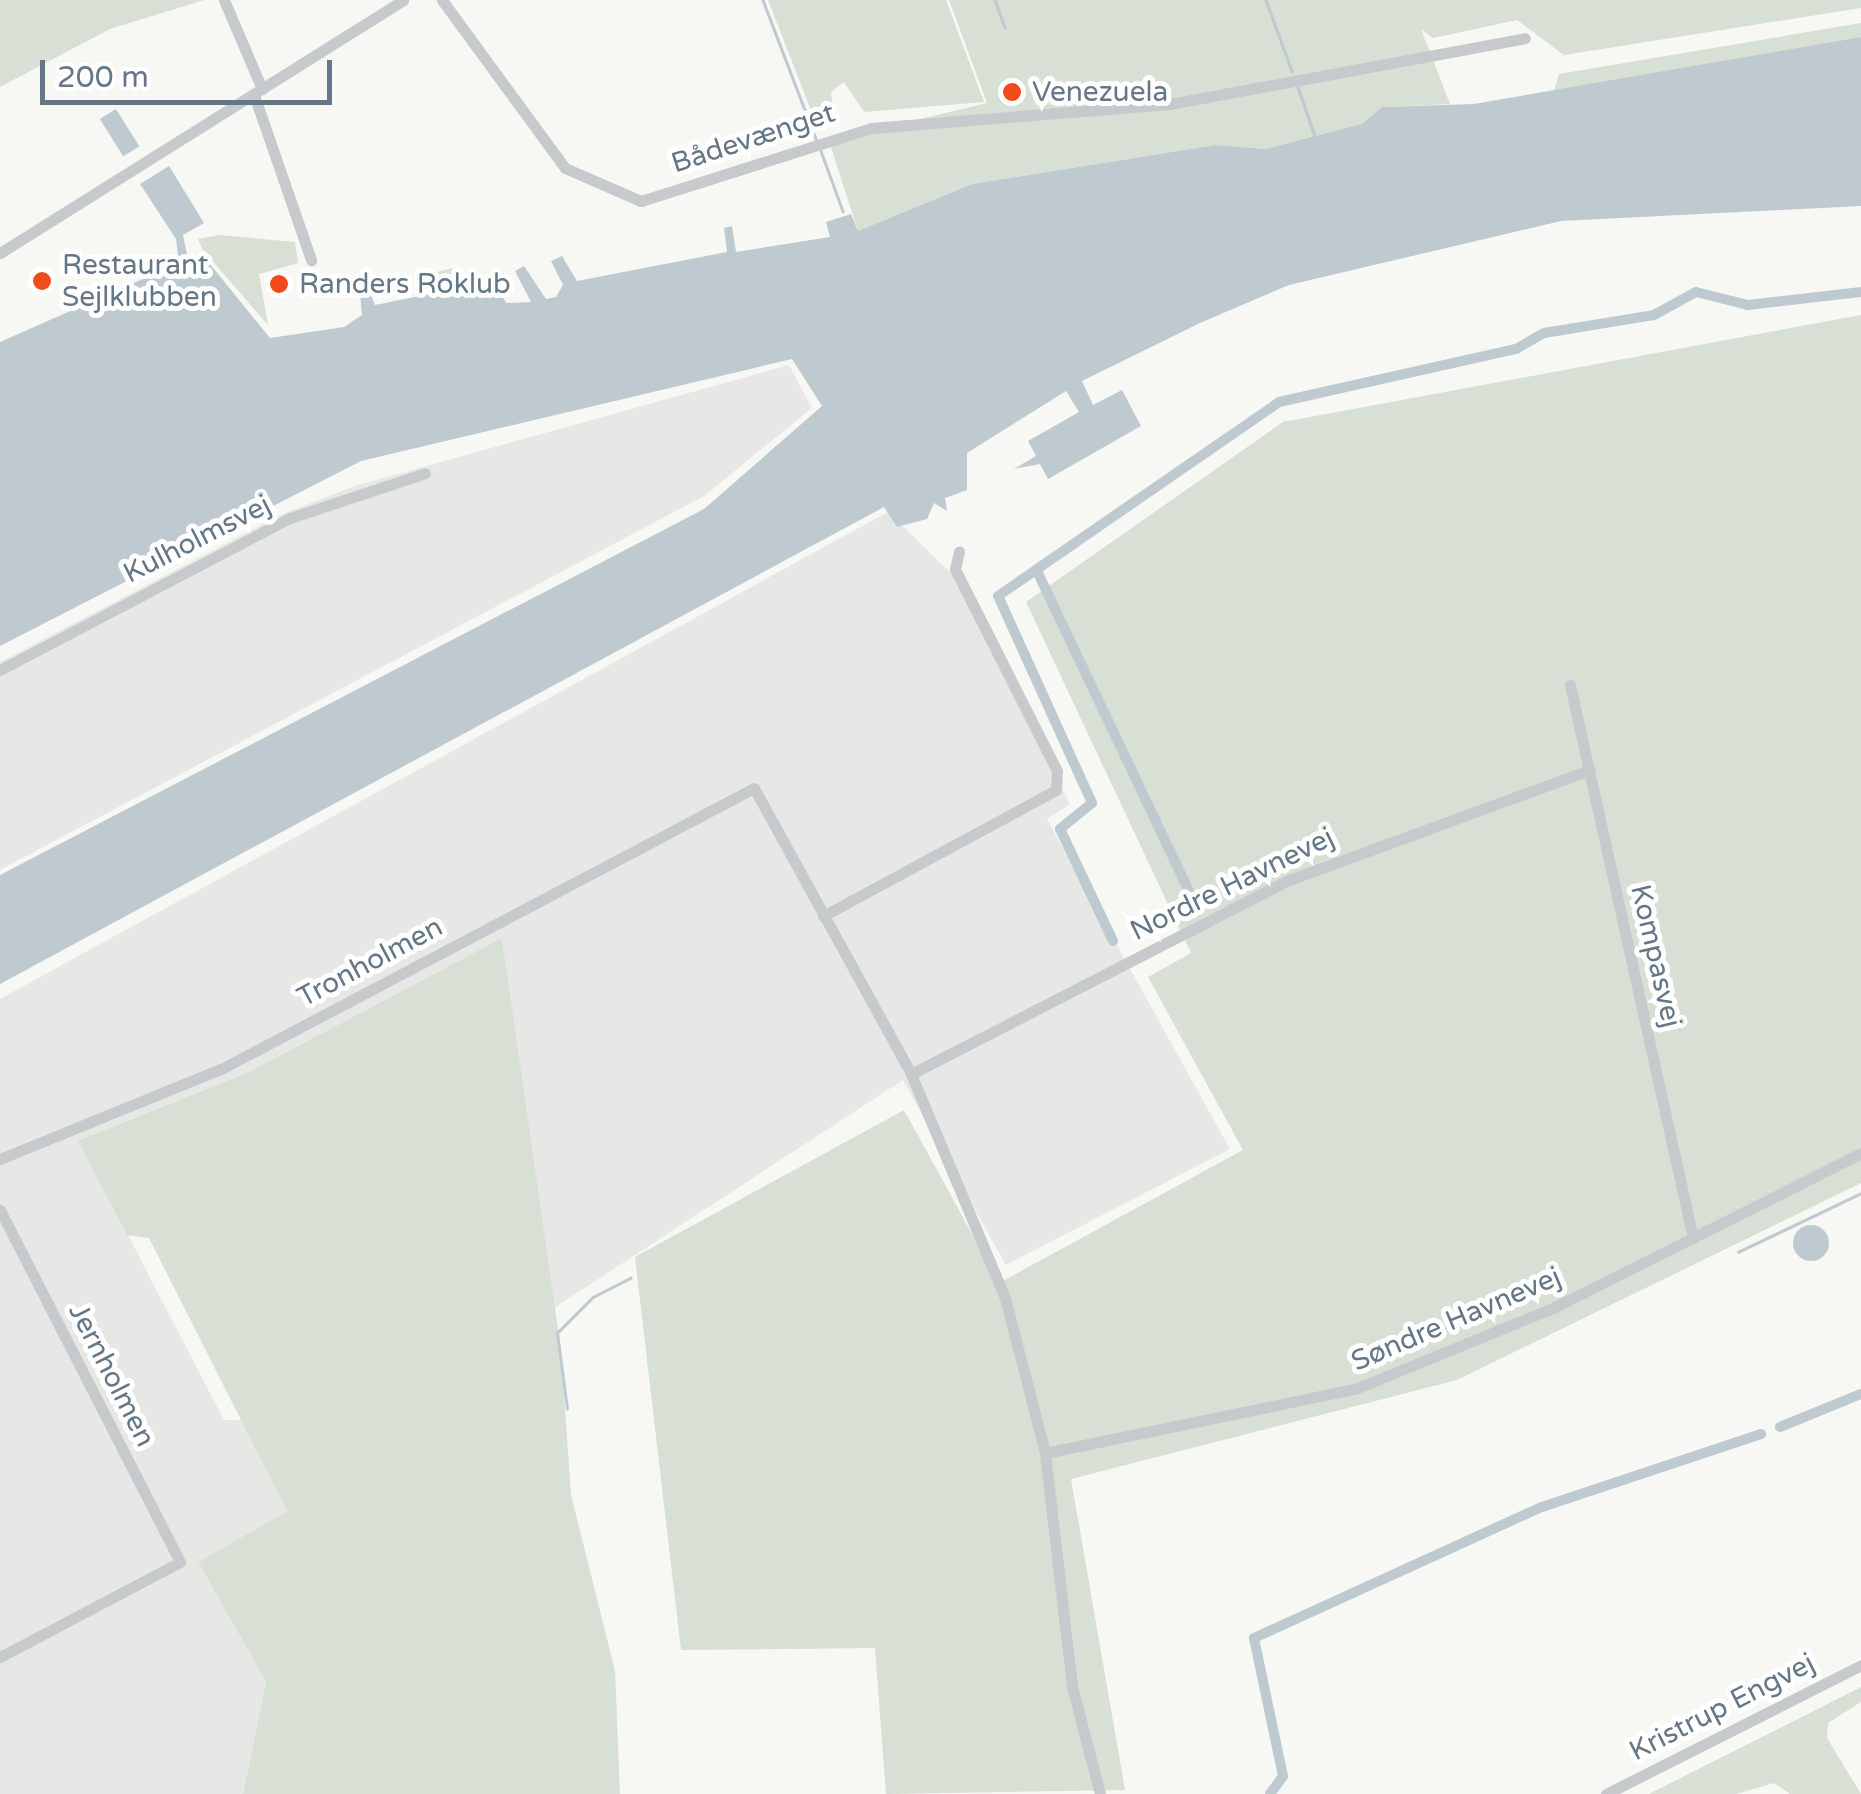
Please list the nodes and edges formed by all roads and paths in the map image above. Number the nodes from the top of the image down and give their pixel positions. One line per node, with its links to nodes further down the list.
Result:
1 (224, 0): 5 (street)
2 (403, 0): 5 (street)
3 (442, 0): 4 (street, Bådevænget)
4 (1526, 38)
5 (258, 92): 6 (street); 7 (street)
6 (0, 253)
7 (311, 260)
8 (425, 473): 10 (street, Kulholmsvej)
9 (960, 551): 13 (street)
10 (0, 670)
11 (1570, 685): 12 (street, Kompasvej)
12 (1590, 770): 14 (street, Nordre Havnevej); 18 (street, Kompasvej)
13 (823, 916): 14 (street); 16 (street, Tronholmen)
14 (910, 1074): 19 (street)
15 (1861, 1153): 18 (street, Søndre Havnevej)
16 (0, 1159)
17 (0, 1210): 20 (street, Jernholmen)
18 (1693, 1238): 19 (street, Søndre Havnevej)
19 (1044, 1453): 22 (street)
20 (0, 1657)
21 (1861, 1665): 23 (street, Kristrup Engvej)
22 (1100, 1794)
23 (1606, 1794)

